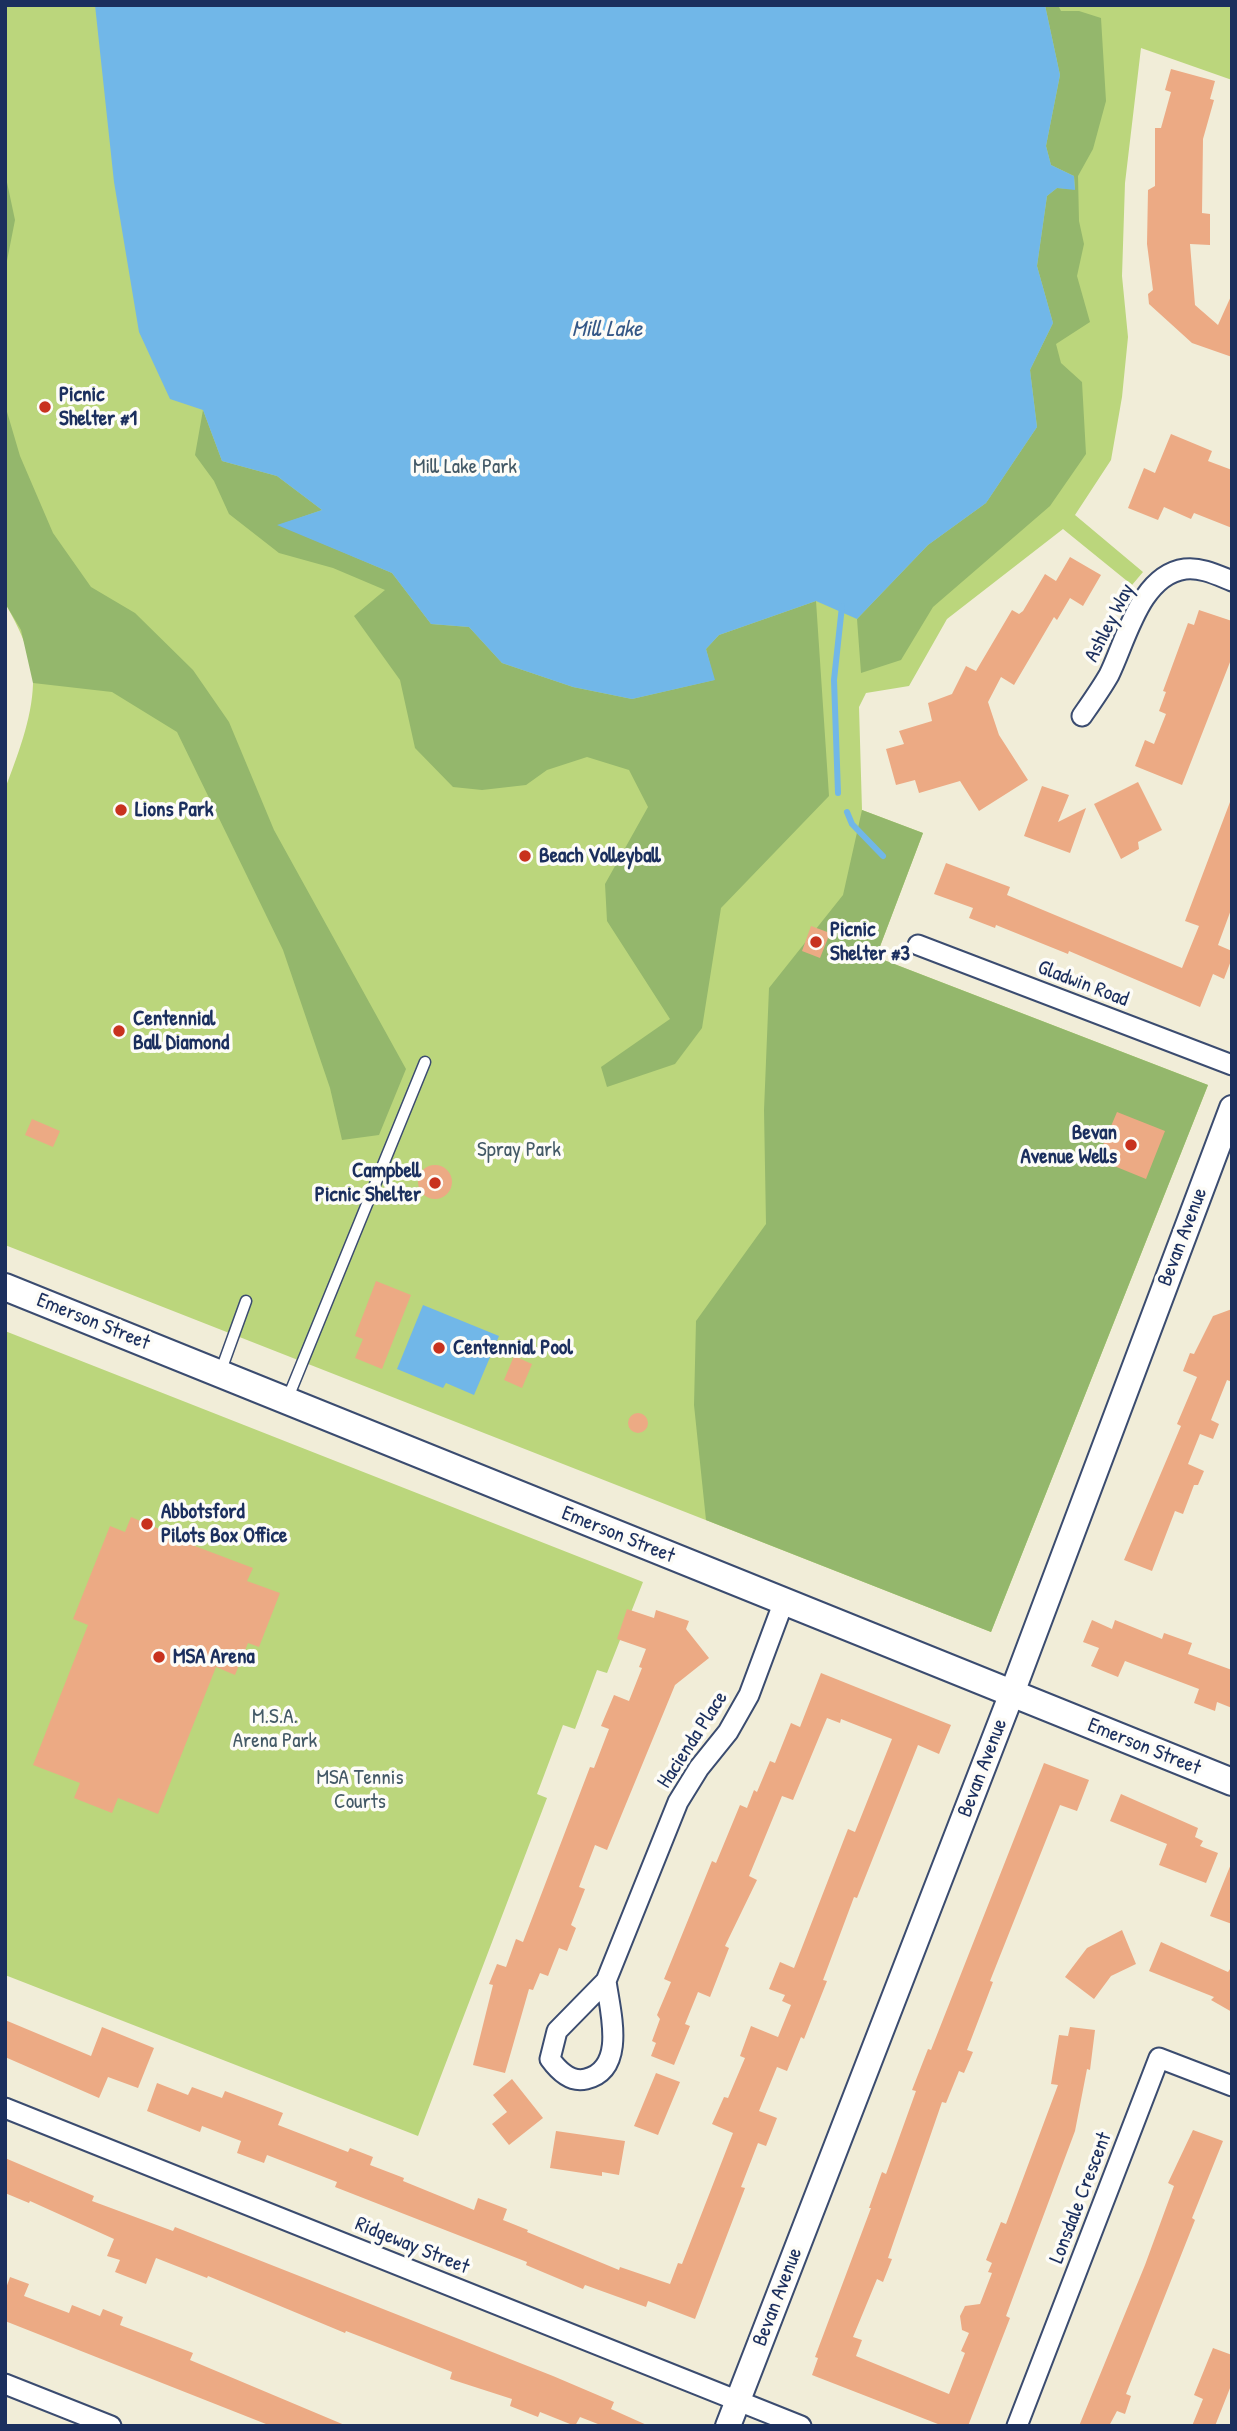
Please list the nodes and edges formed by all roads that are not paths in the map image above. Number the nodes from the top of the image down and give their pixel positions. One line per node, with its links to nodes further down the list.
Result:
1 (1232, 581): 2 (street, Ashley Way)
2 (1082, 716)
3 (918, 945): 5 (street, Gladwin Road)
4 (425, 1062): 10 (lane)
5 (1232, 1065)
6 (1232, 1108): 12 (street, Bevan Avenue)
7 (5, 1287): 9 (main road, Emerson Street)
8 (246, 1301): 9 (lane)
9 (219, 1373): 10 (main road, Emerson Street)
10 (286, 1401): 11 (main road, Emerson Street)
11 (784, 1601): 12 (main road, Emerson Street); 14 (street, Hacienda Place)
12 (1012, 1693): 13 (main road, Emerson Street); 18 (street, Bevan Avenue)
13 (1232, 1782)
14 (606, 1981): 14 (street)
15 (1232, 2085): 22 (street, Lonsdale Crescent)
16 (5, 2108): 18 (street, Ridgeway Street)
17 (5, 2384): 19 (street)
18 (737, 2400): 20 (street, Bevan Avenue); 21 (street, Ridgeway Street)
19 (111, 2426)
20 (728, 2426)
21 (802, 2426)
22 (1017, 2426)

